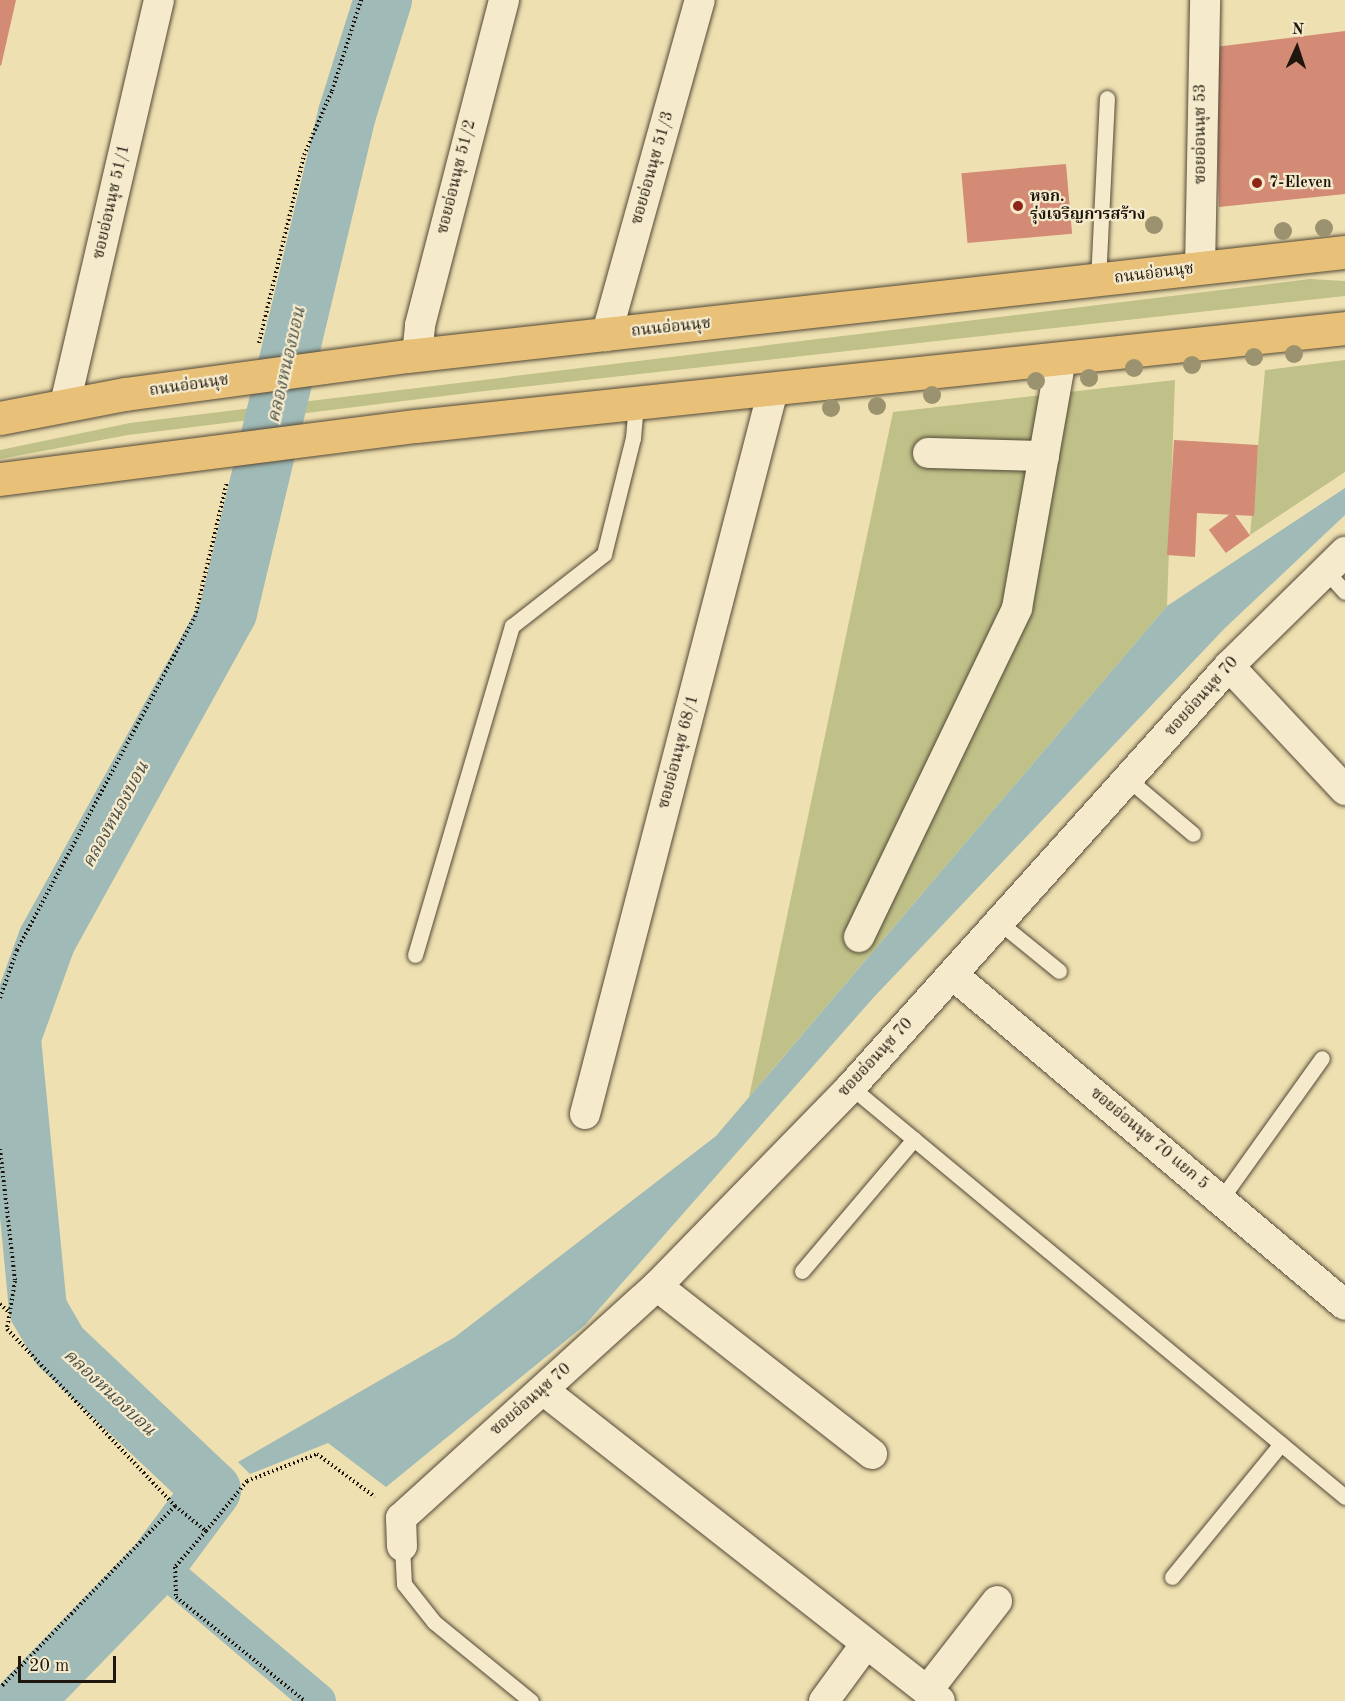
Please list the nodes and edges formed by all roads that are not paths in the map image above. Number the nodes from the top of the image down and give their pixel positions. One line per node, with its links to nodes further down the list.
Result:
1 (159, 0): 14 (street, ซอยอ่อนนุช 51/1)
2 (504, 0): 11 (street, ซอยอ่อนนุช 51/2)
3 (700, 0): 10 (street, ซอยอ่อนนุช 51/3)
4 (1205, 0): 7 (street, ซอยอ่อนนุช 53)
5 (1107, 98): 8 (lane)
6 (1345, 252): 7 (main road, ถนนอ่อนนุช)
7 (1200, 269): 8 (main road, ถนนอ่อนนุช)
8 (1098, 281): 10 (main road, ถนนอ่อนนุช)
9 (1345, 328): 12 (main road)
10 (606, 336): 11 (main road, ถนนอ่อนนุช)
11 (412, 356): 14 (main road, ถนนอ่อนนุช)
12 (1061, 359): 13 (main road); 18 (street)
13 (773, 390): 15 (main road); 32 (street, ซอยอ่อนนุช 68/1)
14 (65, 404): 16 (main road, ถนนอ่อนนุช)
15 (636, 404): 19 (main road); 27 (lane)
16 (0, 418)
17 (928, 453): 18 (street)
18 (1044, 456): 26 (street)
19 (0, 479)
20 (1339, 572): 21 (street, ซอยอ่อนนุช 70)
21 (1229, 666): 22 (street, ซอยอ่อนนุช 70); 23 (street)
22 (1128, 779): 24 (lane); 25 (street, ซอยอ่อนนุช 70)
23 (1345, 790)
24 (1193, 834)
25 (1000, 923): 28 (lane); 29 (street, ซอยอ่อนนุช 70)
26 (858, 937)
27 (415, 955)
28 (1059, 971)
29 (953, 975): 31 (street, ซอยอ่อนนุช 70); 34 (street, ซอยอ่อนนุช 70 แยก 5)
30 (1322, 1058): 34 (lane)
31 (851, 1087): 33 (lane); 36 (street, ซอยอ่อนนุช 70)
32 (585, 1114)
33 (914, 1139): 35 (lane); 39 (lane)
34 (1221, 1199): 37 (street, ซอยอ่อนนุช 70 แยก 5)
35 (802, 1271)
36 (657, 1286): 38 (street, ซอยอ่อนนุช 70); 40 (street)
37 (1341, 1295)
38 (543, 1390): 42 (street, ซอยอ่อนนุช 70); 45 (street)
39 (1281, 1444): 41 (lane); 43 (lane)
40 (872, 1454)
41 (1345, 1497)
42 (402, 1546): 47 (lane)
43 (1172, 1577)
44 (997, 1601): 46 (street)
45 (865, 1645): 46 (street); 48 (street)
46 (934, 1696)
47 (531, 1701)
48 (824, 1701)

